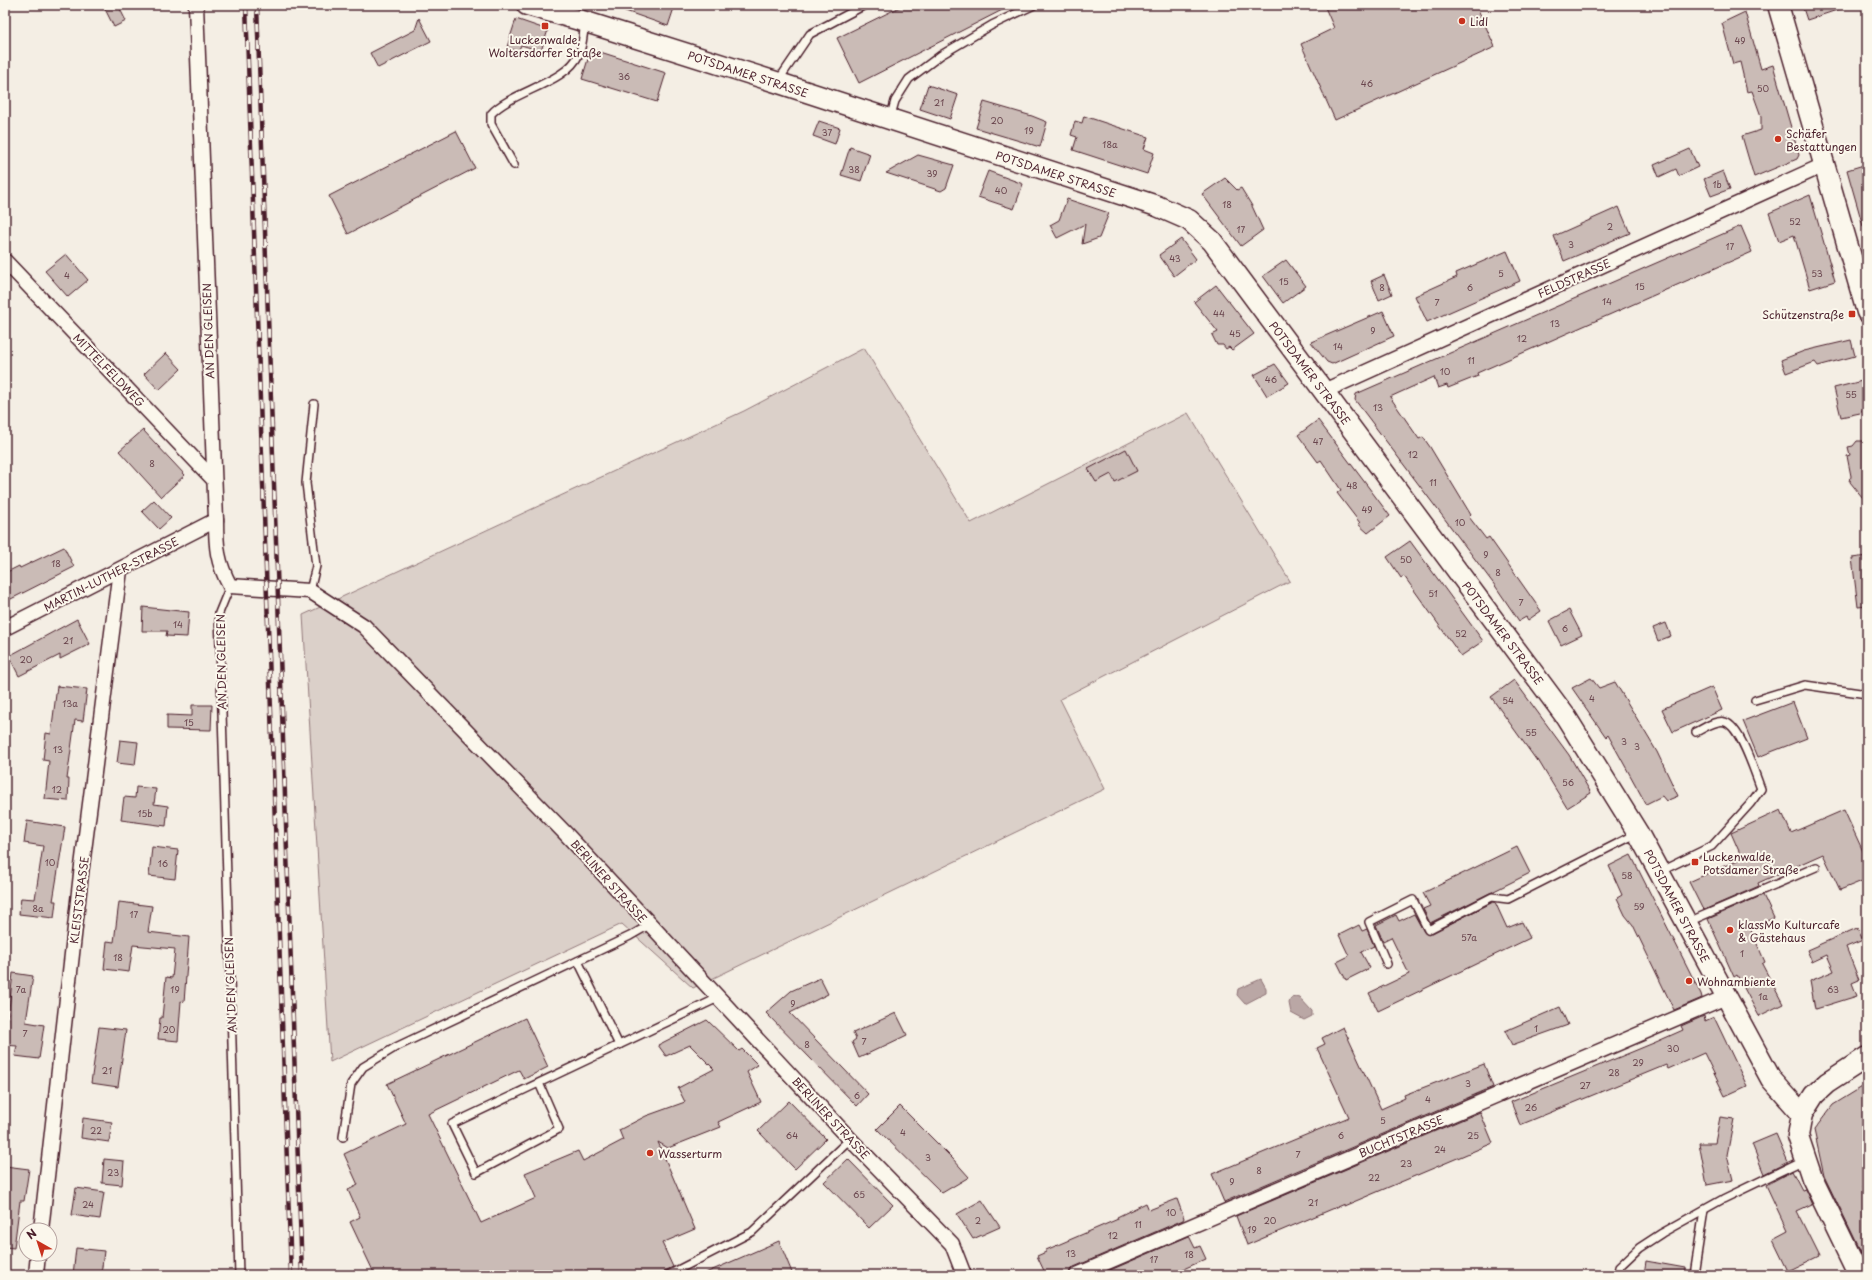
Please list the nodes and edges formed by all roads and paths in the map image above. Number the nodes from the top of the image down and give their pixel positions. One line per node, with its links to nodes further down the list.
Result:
1 (196, 5): 15 (street, AN DEN GLEISEN)
2 (527, 5): 6 (street, POTSDAMER STRASSE)
3 (865, 5): 7 (lane)
4 (1034, 5): 8 (lane)
5 (1778, 5): 10 (street)
6 (586, 22): 7 (street, POTSDAMER STRASSE); 9 (lane)
7 (776, 82): 8 (street, POTSDAMER STRASSE)
8 (890, 120): 13 (street, POTSDAMER STRASSE)
9 (514, 164)
10 (1824, 165): 12 (street); 13 (street, FELDSTRASSE)
11 (5, 261): 15 (street, MITTELFELDWEG)
12 (1867, 312)
13 (1324, 391): 24 (street, POTSDAMER STRASSE)
14 (314, 404): 19 (lane)
15 (214, 480): 16 (street, AN DEN GLEISEN)
16 (216, 520): 17 (street, MARTIN-LUTHER-STRASSE); 18 (street, AN DEN GLEISEN)
17 (120, 570): 20 (street, MARTIN-LUTHER-STRASSE); 41 (street, KLEISTSTRASSE)
18 (230, 586): 19 (street, BERLINER STRASSE); 44 (lane, AN DEN GLEISEN)
19 (310, 591): 28 (street, BERLINER STRASSE)
20 (5, 628)
21 (1867, 694): 22 (lane)
22 (1755, 700)
23 (1696, 732): 26 (lane)
24 (1638, 833): 26 (street, POTSDAMER STRASSE); 30 (lane)
25 (1816, 867): 27 (lane)
26 (1659, 872): 27 (street, POTSDAMER STRASSE)
27 (1686, 923): 31 (street, POTSDAMER STRASSE)
28 (649, 925): 29 (lane); 32 (street, BERLINER STRASSE)
29 (578, 961): 33 (lane); 37 (lane)
30 (1387, 964)
31 (1726, 997): 36 (street, POTSDAMER STRASSE); 47 (street, BUCHTSTRASSE)
32 (718, 998): 33 (lane); 38 (street, BERLINER STRASSE)
33 (619, 1045): 35 (lane)
34 (1867, 1057): 36 (street)
35 (539, 1083): 35 (lane)
36 (1802, 1114): 39 (street)
37 (343, 1138)
38 (850, 1139): 45 (lane); 46 (street, BERLINER STRASSE)
39 (1805, 1160): 40 (lane); 50 (street)
40 (1704, 1210): 48 (lane); 49 (lane)
41 (42, 1222)
42 (37, 1262): 43 (street)
43 (36, 1275)
44 (239, 1275)
45 (668, 1275)
46 (964, 1275)
47 (1077, 1275)
48 (1618, 1275)
49 (1694, 1275)
50 (1859, 1275)

